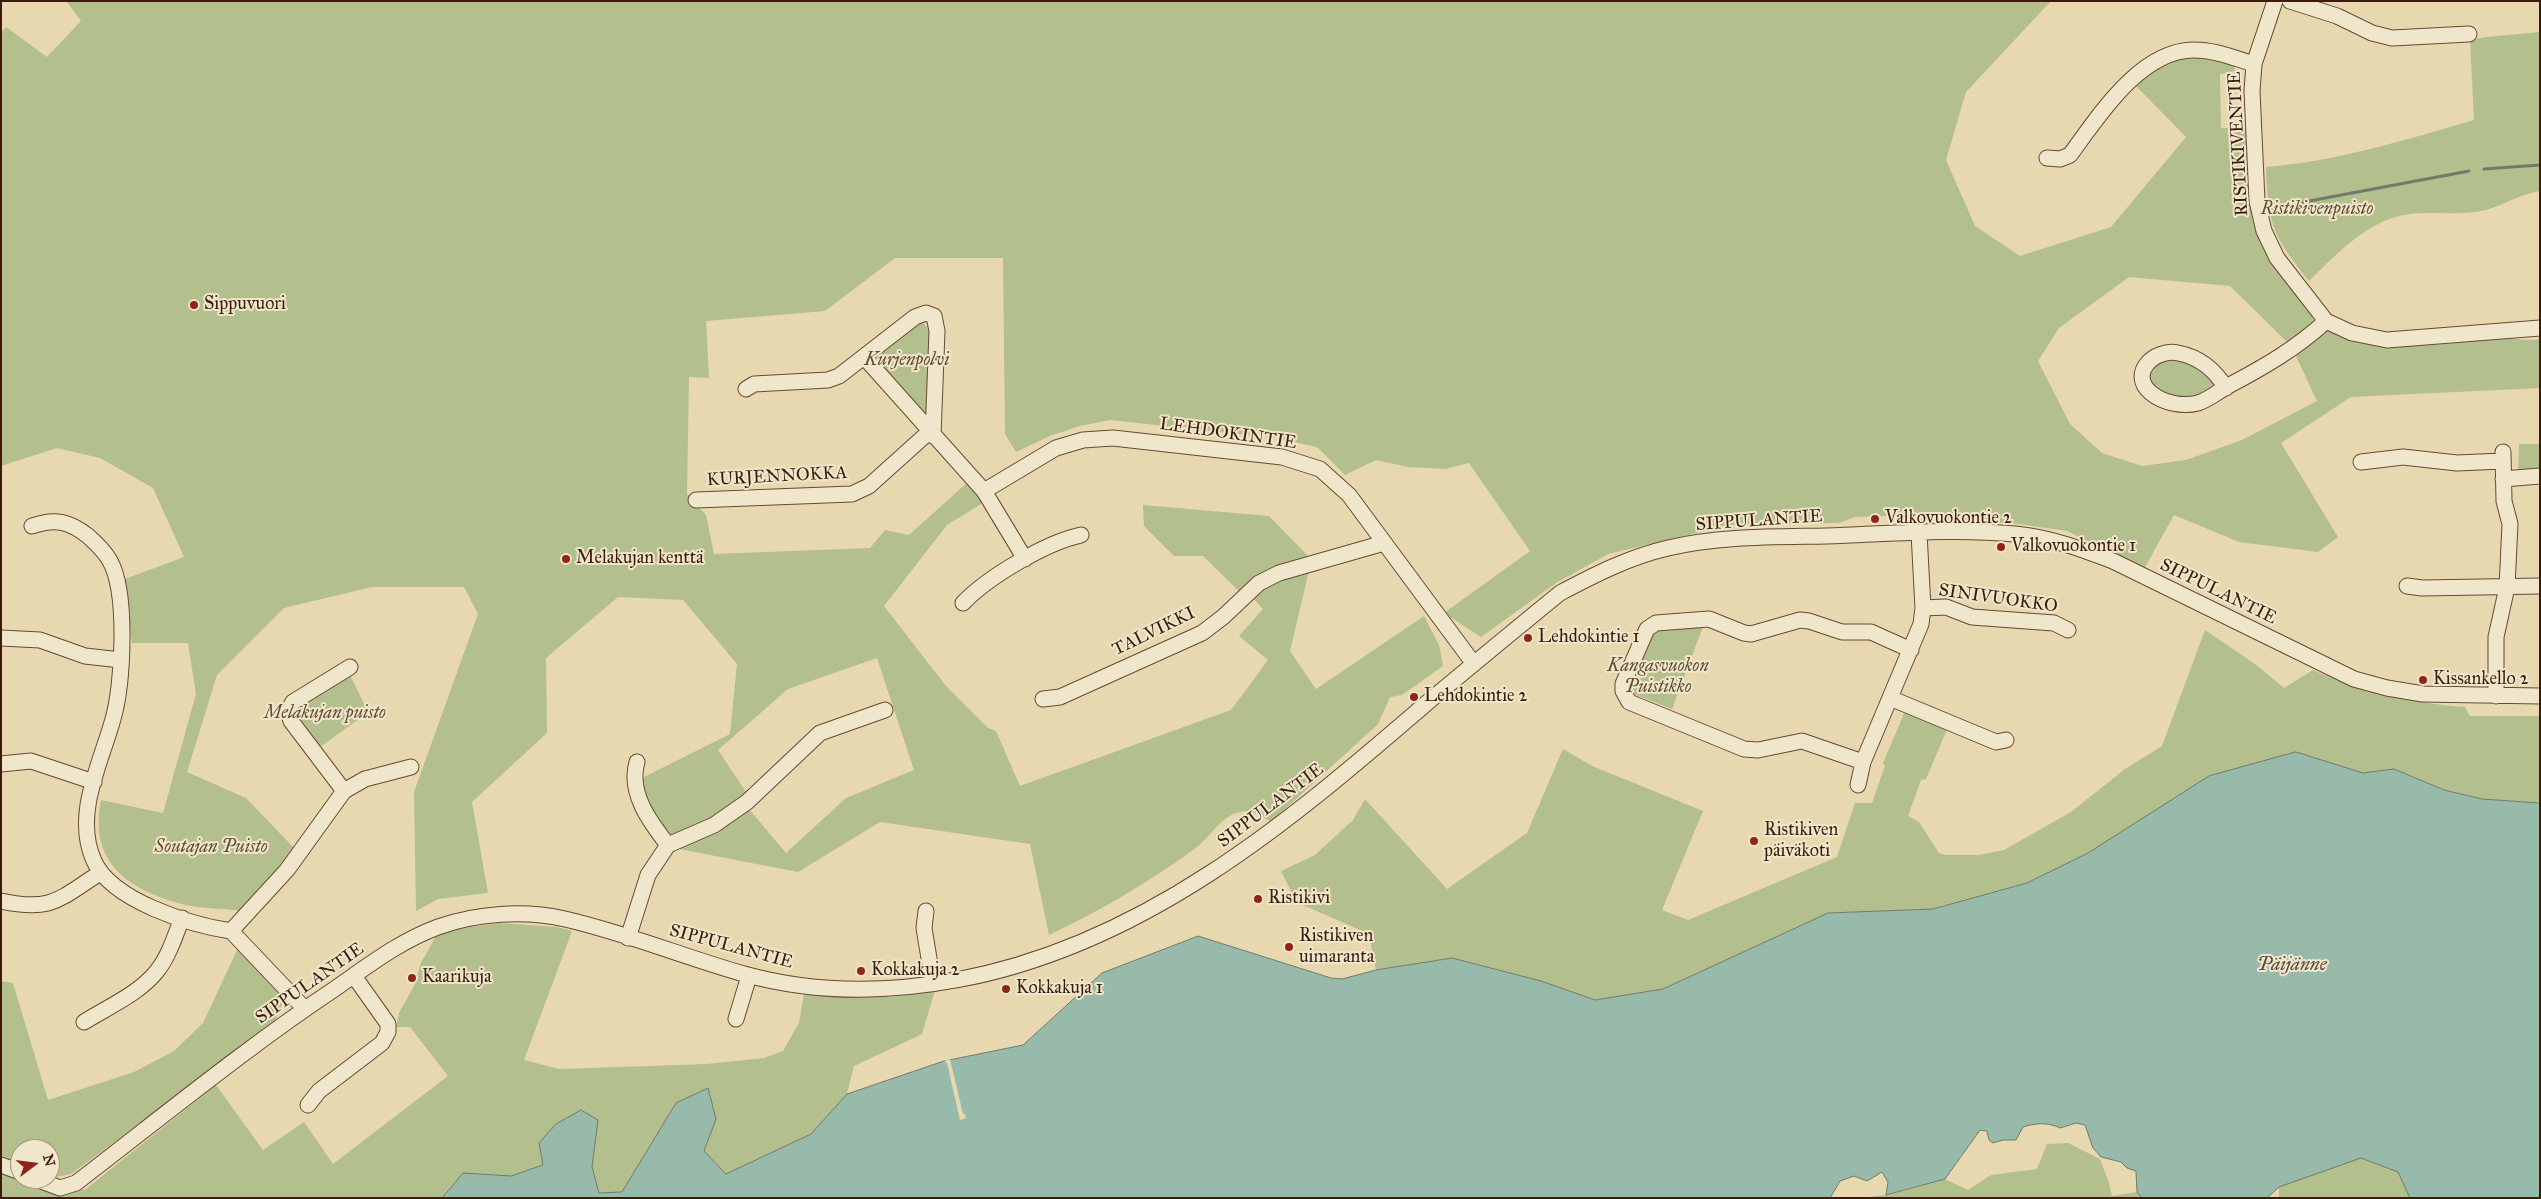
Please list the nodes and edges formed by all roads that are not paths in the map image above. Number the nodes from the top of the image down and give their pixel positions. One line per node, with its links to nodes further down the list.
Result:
1 (2275, 1): 4 (street, RISTIKIVENTIE)
2 (2290, 1): 3 (street)
3 (2469, 34)
4 (2254, 64): 5 (street); 6 (street, RISTIKIVENTIE)
5 (2047, 158)
6 (2326, 320): 7 (street, RISTIKIVENTIE); 9 (street)
7 (2540, 328)
8 (865, 358): 10 (street); 11 (street); 11 (street)
9 (2226, 388): 9 (street)
10 (746, 389)
11 (931, 434): 15 (street); 16 (street, KURJENNOKKA)
12 (2361, 462): 14 (street)
13 (2540, 476): 14 (street)
14 (2503, 479): 24 (street)
15 (984, 491): 20 (street, LEHDOKINTIE); 21 (street)
16 (696, 500)
17 (32, 526): 30 (street)
18 (1919, 533): 26 (street); 31 (street, SIPPULANTIE); 33 (street, SIPPULANTIE)
19 (1081, 535): 21 (street)
20 (1384, 543): 31 (street, LEHDOKINTIE); 36 (street, TALVIKKI)
21 (1026, 559): 25 (street)
22 (2407, 586): 24 (street)
23 (2540, 586): 24 (street)
24 (2506, 587): 33 (street)
25 (963, 602)
26 (1923, 608): 27 (street, SINIVUOKKO); 29 (street)
27 (2068, 630)
28 (1, 638): 30 (street)
29 (1911, 650): 35 (street); 40 (street)
30 (121, 660): 43 (street)
31 (1474, 664): 55 (street, SIPPULANTIE)
32 (350, 667): 45 (street)
33 (2496, 696): 34 (street, SIPPULANTIE)
34 (2540, 696)
35 (1890, 698): 38 (street); 40 (street)
36 (1043, 699)
37 (885, 710): 46 (street)
38 (2006, 740)
39 (637, 762): 46 (street)
40 (1863, 762): 44 (street)
41 (1, 764): 43 (street)
42 (411, 767): 45 (street)
43 (94, 782): 47 (street)
44 (1858, 785)
45 (344, 791): 51 (street)
46 (668, 844): 52 (street)
47 (100, 873): 48 (street); 50 (street)
48 (1, 901)
49 (926, 911): 55 (street)
50 (182, 918): 51 (street); 58 (street)
51 (231, 931): 56 (street)
52 (628, 938): 53 (street, SIPPULANTIE); 54 (street, SIPPULANTIE)
53 (354, 976): 56 (street, SIPPULANTIE); 59 (street)
54 (749, 976): 55 (street, SIPPULANTIE); 57 (street)
55 (933, 984)
56 (305, 1009): 60 (street, SIPPULANTIE)
57 (736, 1019)
58 (84, 1022)
59 (308, 1105)
60 (60, 1188)

